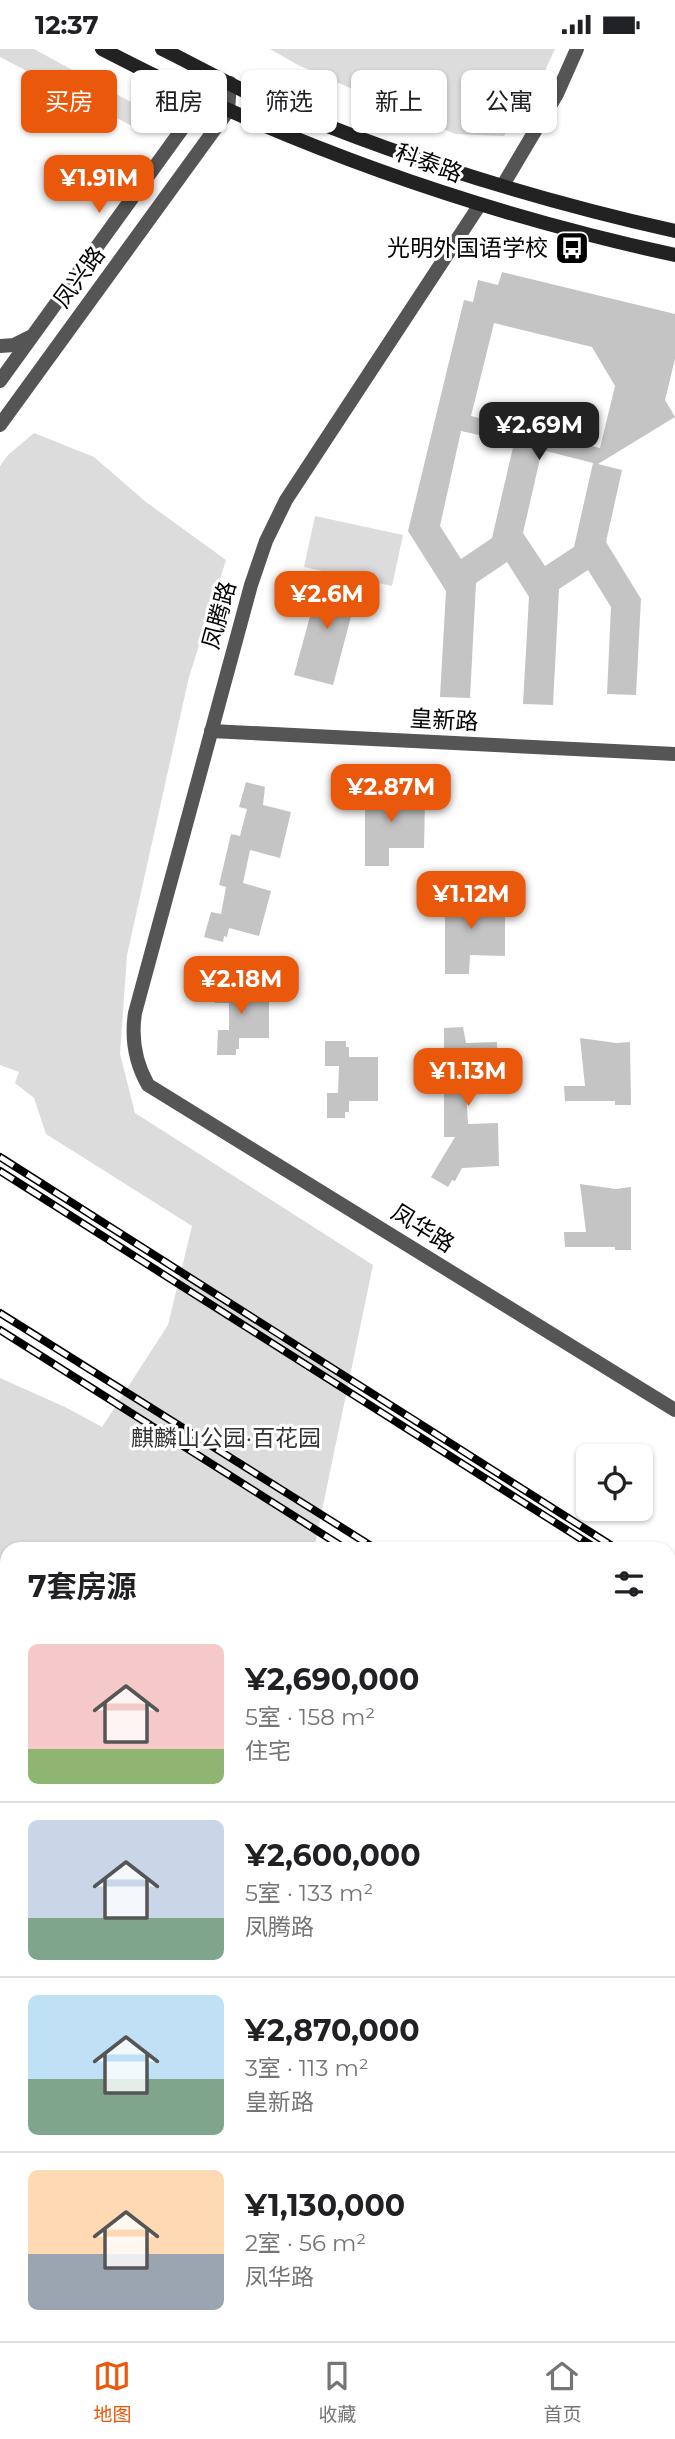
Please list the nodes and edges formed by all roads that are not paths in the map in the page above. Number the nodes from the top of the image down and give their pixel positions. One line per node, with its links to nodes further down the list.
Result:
1 (102, 49): 4 (main road, 科泰路)
2 (162, 49): 5 (main road, 科泰路)
3 (578, 49): 9 (street)
4 (144, 70)
5 (230, 83): 6 (street, 凤兴路); 7 (street); 9 (main road, 科泰路)
6 (227, 85)
7 (228, 111): 10 (main road, 科泰路); 16 (street, 凤兴路)
8 (179, 133): 13 (street, 凤兴路)
9 (503, 185): 11 (main road, 科泰路)
10 (479, 206): 12 (main road, 科泰路); 17 (street, 凤腾路)
11 (675, 231)
12 (675, 255)
13 (34, 334): 14 (street); 15 (street, 凤兴路)
14 (0, 346)
15 (0, 381)
16 (0, 425)
17 (211, 731): 18 (street, 皇新路); 19 (street, 凤腾路)
18 (675, 754)
19 (148, 1085): 20 (street, 凤华路)
20 (675, 1410)

